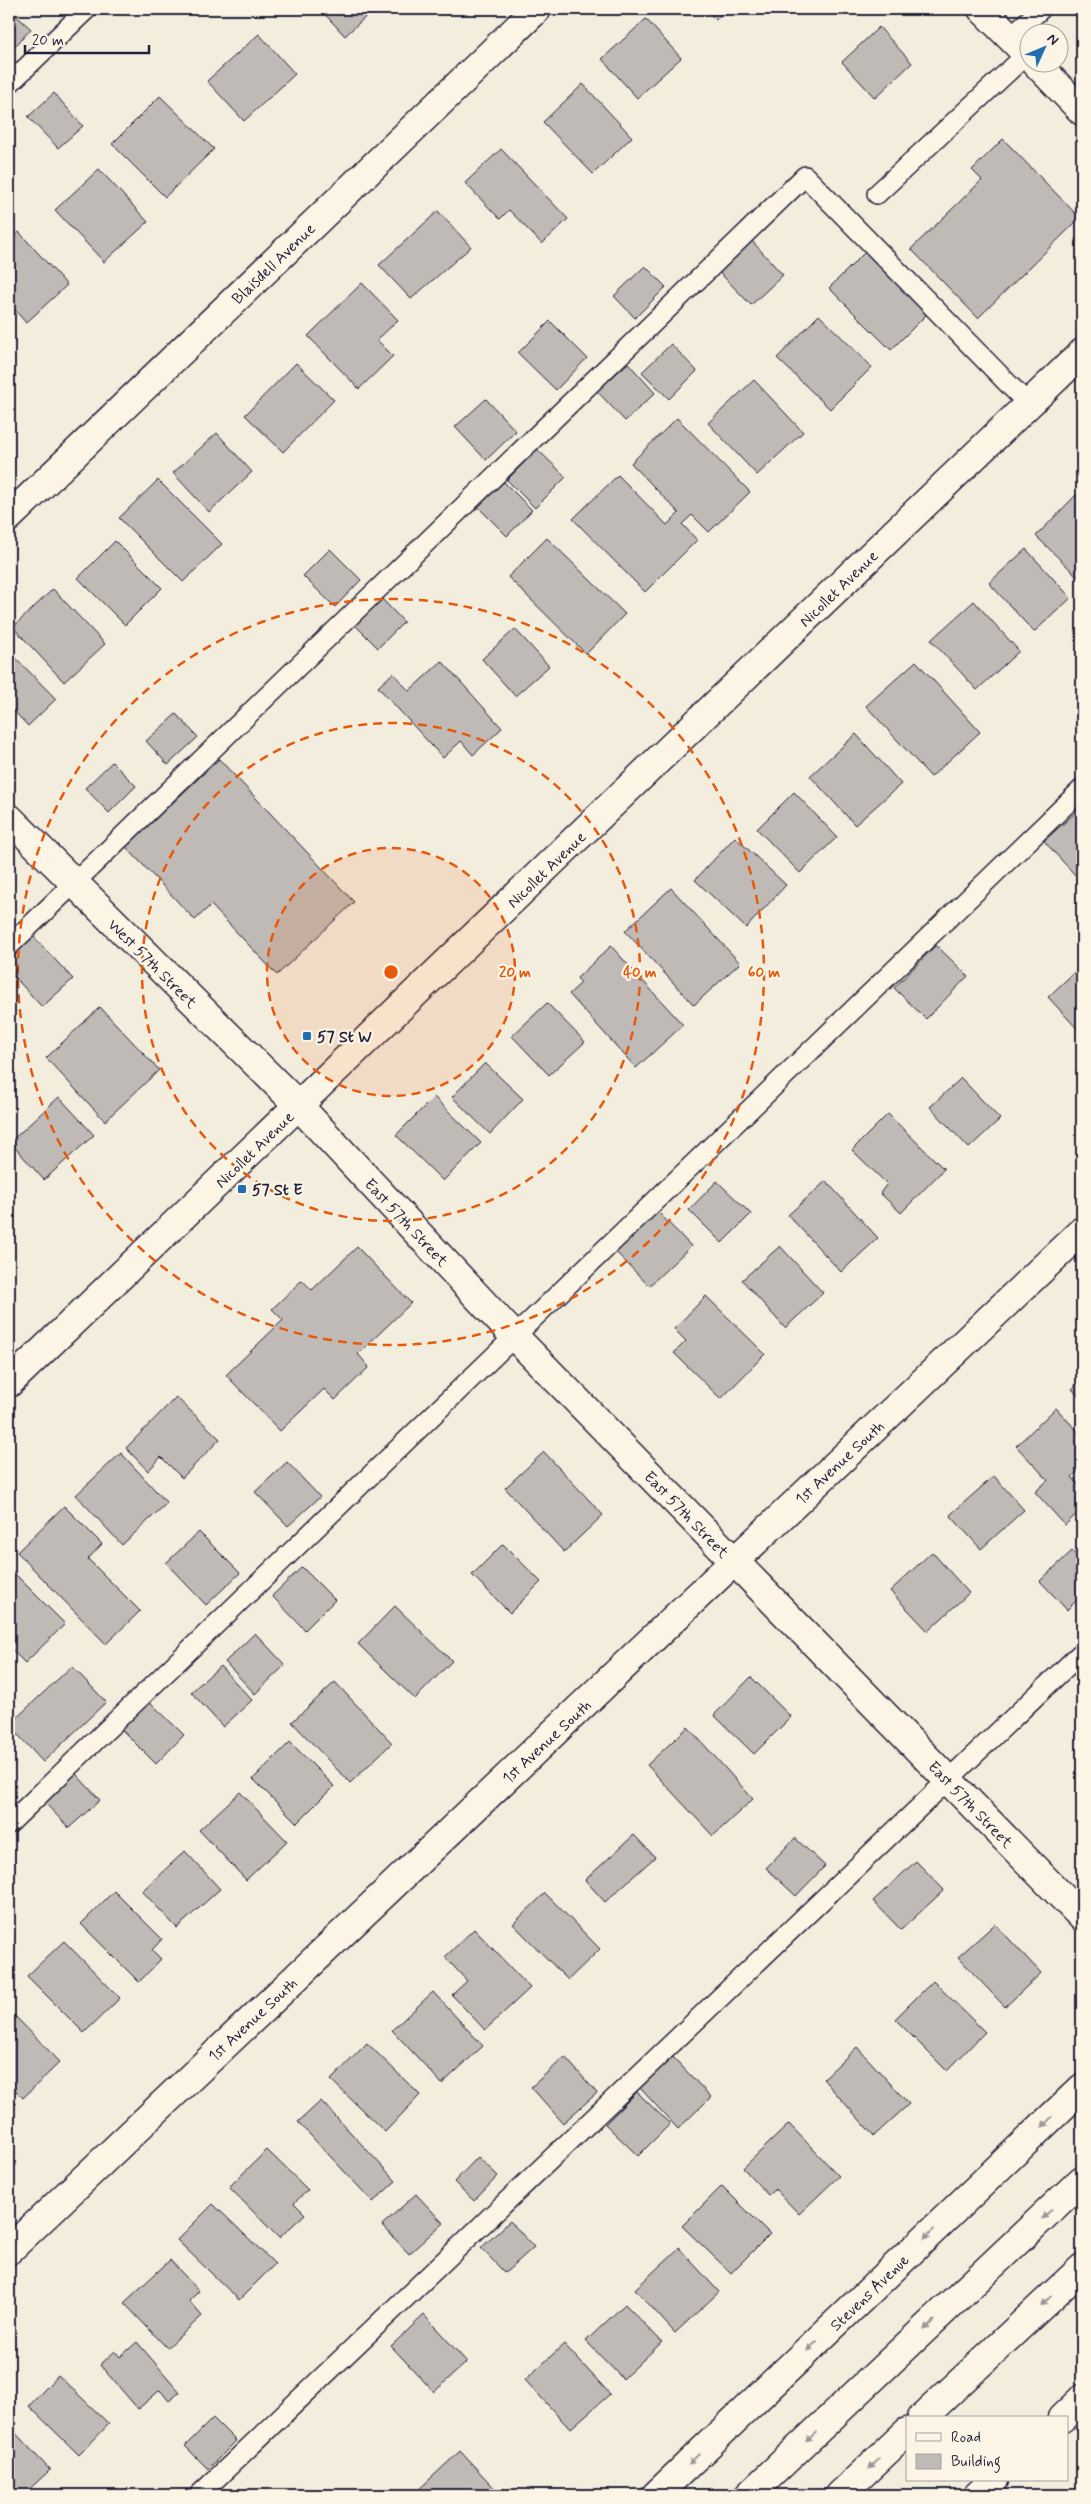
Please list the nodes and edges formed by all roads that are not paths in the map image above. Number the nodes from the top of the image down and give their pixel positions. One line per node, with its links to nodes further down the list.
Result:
1 (87, 9): 9 (lane)
2 (537, 9): 14 (main road, Blaisdell Avenue)
3 (982, 9): 6 (main road)
4 (1041, 9): 5 (lane)
5 (1036, 22)
6 (1018, 45)
7 (1018, 59): 11 (lane)
8 (1044, 72): 10 (main road)
9 (9, 84)
10 (1082, 111)
11 (877, 194)
12 (1082, 353): 13 (main road, Nicollet Avenue)
13 (1029, 406): 17 (lane); 19 (main road, Nicollet Avenue)
14 (9, 517)
15 (1082, 789): 21 (lane)
16 (9, 818): 17 (main road, West 57th Street)
17 (73, 884): 18 (lane); 19 (main road, West 57th Street)
18 (9, 946)
19 (299, 1106): 21 (main road, East 57th Street); 22 (main road, Nicollet Avenue)
20 (1082, 1232): 23 (main road, 1st Avenue South)
21 (515, 1337): 23 (main road, East 57th Street); 26 (lane)
22 (9, 1383)
23 (734, 1562): 25 (main road, East 57th Street); 30 (main road, 1st Avenue South)
24 (1082, 1652): 25 (lane)
25 (948, 1780): 27 (main road, East 57th Street); 37 (lane)
26 (9, 1824)
27 (1082, 1917)
28 (1082, 2088): 38 (main road, Stevens Avenue, one-way to 38)
29 (1082, 2180): 39 (main road, one-way to 39)
30 (9, 2250)
31 (1082, 2268): 33 (main road, one-way to 33)
32 (1082, 2399): 34 (main road)
33 (924, 2416)
34 (1064, 2416)
35 (906, 2433): 40 (main road, one-way to 40)
36 (992, 2482): 41 (main road)
37 (199, 2495)
38 (656, 2495)
39 (750, 2495)
40 (840, 2495)
41 (978, 2495)

